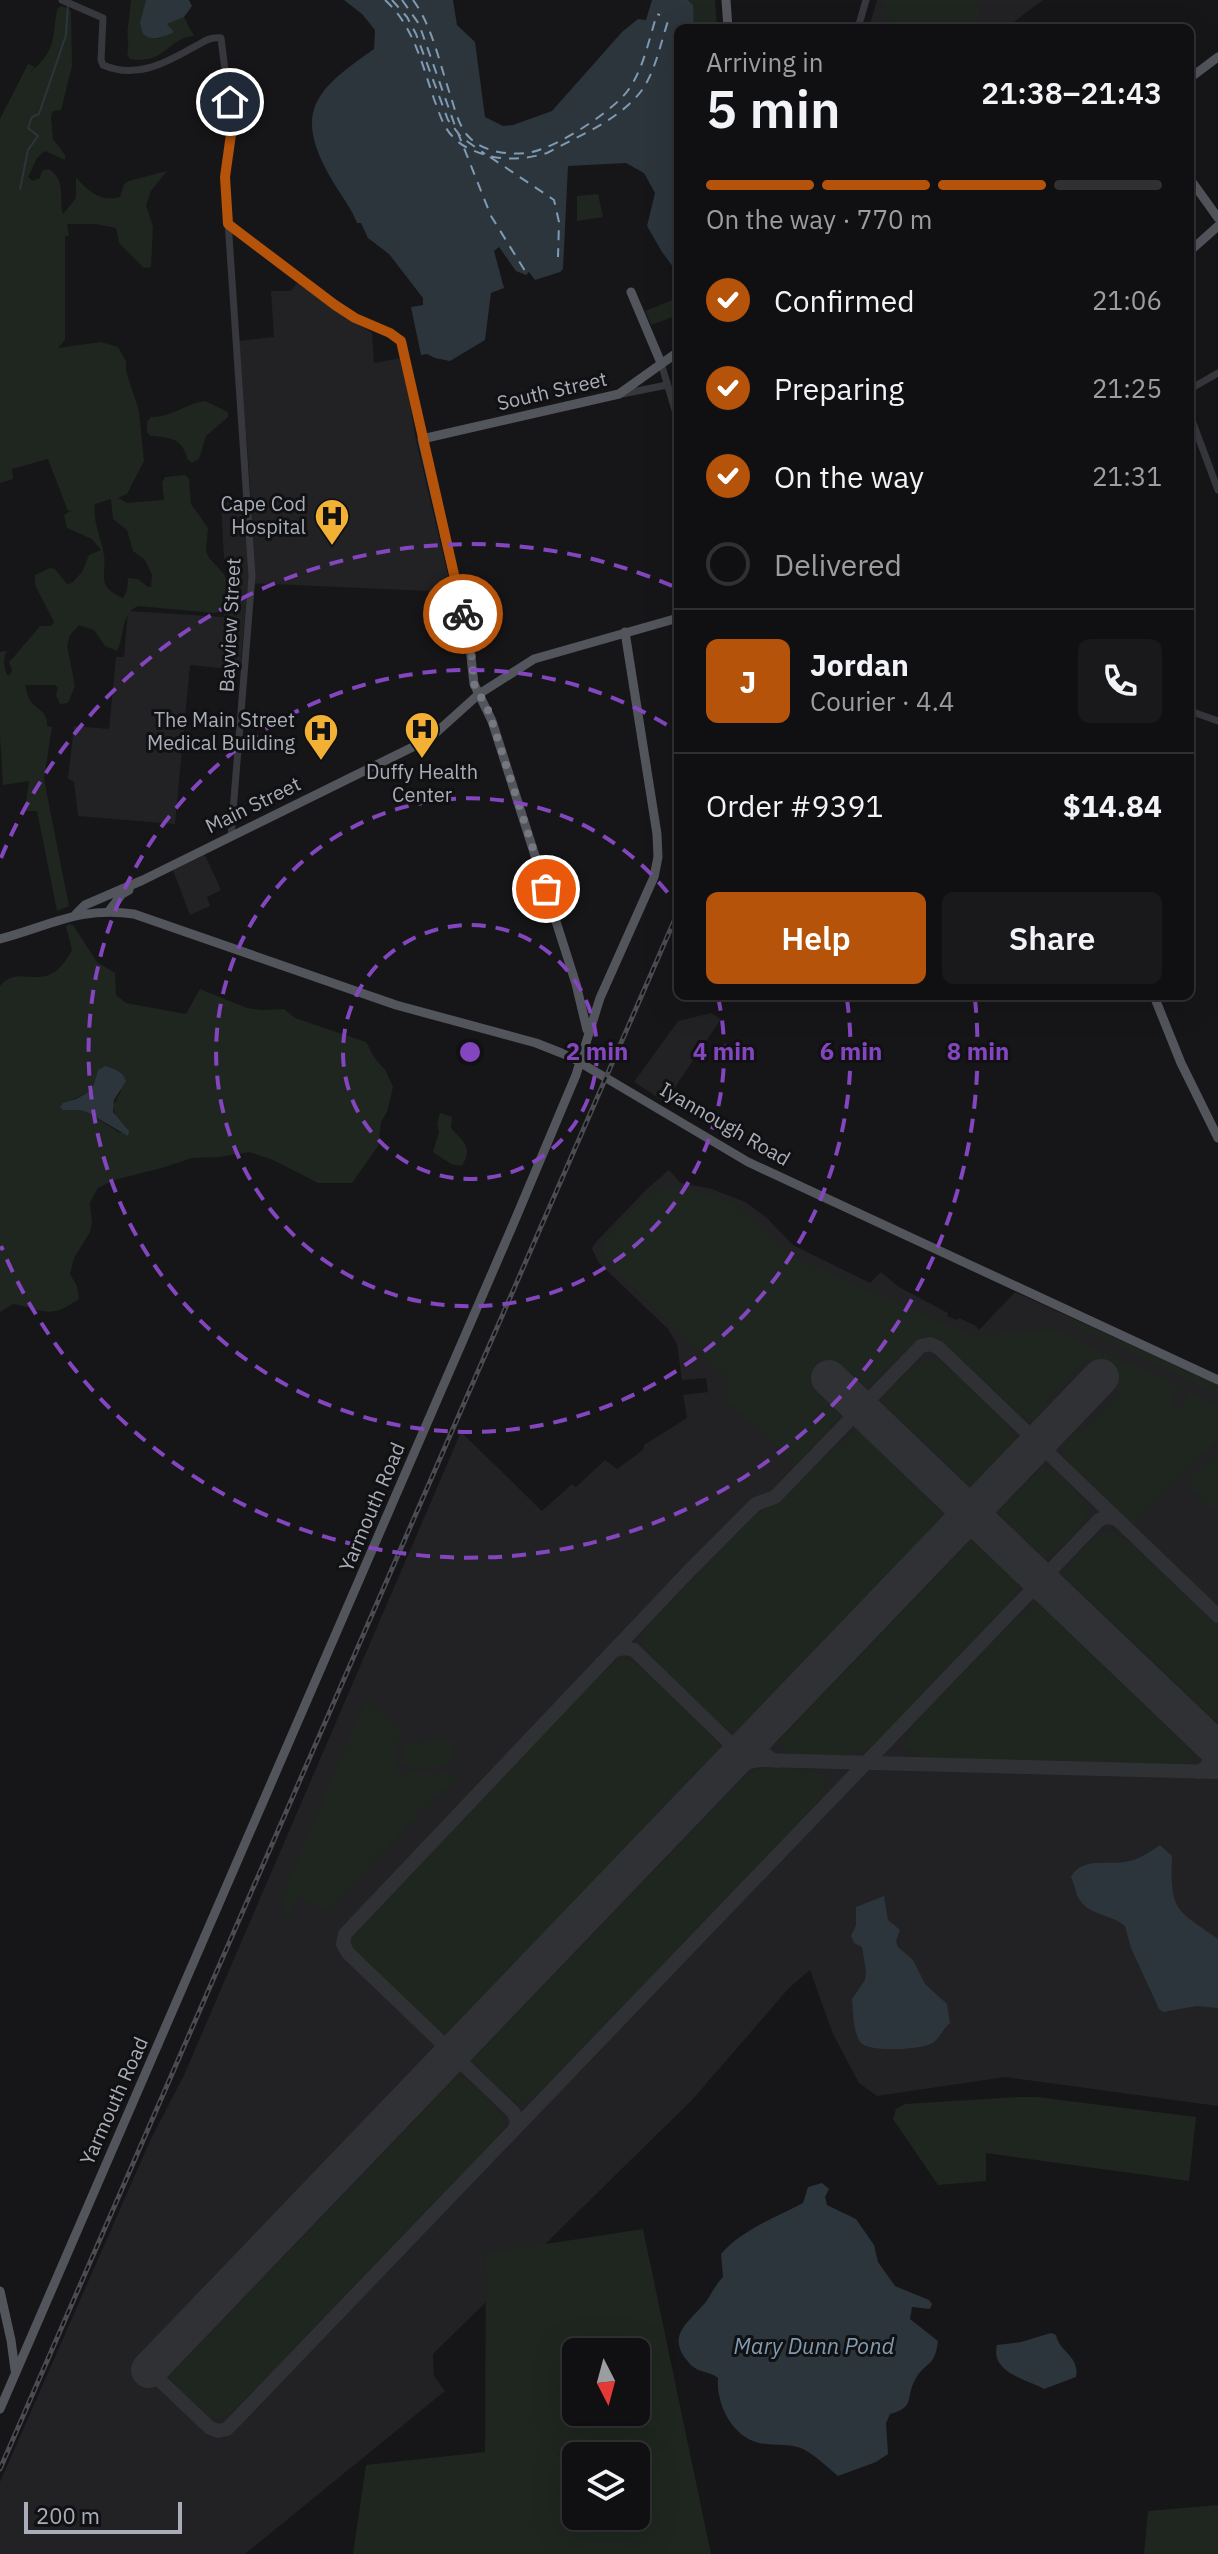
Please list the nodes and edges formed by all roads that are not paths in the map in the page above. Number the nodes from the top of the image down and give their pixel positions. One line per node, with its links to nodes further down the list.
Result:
1 (62, 0): 10 (street, Bayview Street)
2 (726, 0): 4 (main road)
3 (866, 0): 5 (street)
4 (728, 24)
5 (859, 24)
6 (1218, 57): 7 (main road)
7 (1194, 75)
8 (1194, 185): 9 (main road)
9 (1218, 218)
10 (228, 224): 22 (street); 29 (street, Bayview Street)
11 (1218, 226): 12 (main road)
12 (1194, 247)
13 (631, 292): 15 (main road)
14 (674, 355): 15 (main road, South Street)
15 (661, 363): 17 (street); 19 (main road, South Street)
16 (1218, 373): 18 (street)
17 (667, 385): 19 (street); 20 (street)
18 (1194, 387)
19 (619, 394): 22 (main road, South Street)
20 (674, 407)
21 (1194, 426): 23 (street)
22 (422, 439): 26 (main road)
23 (1218, 490)
24 (674, 619): 25 (main road, Main Street)
25 (625, 632): 26 (main road, Main Street); 38 (main road, Yarmouth Road)
26 (479, 694): 29 (main road, Main Street); 37 (main road)
27 (1194, 712): 28 (street)
28 (1218, 721)
29 (231, 836): 30 (main road, Main Street)
30 (142, 880): 31 (main road, Main Street); 33 (main road, Main Street)
31 (130, 890): 32 (main road, Main Street); 34 (main road)
32 (109, 911): 33 (main road, Main Street); 34 (main road, Iyannough Road)
33 (76, 914): 35 (main road, Main Street)
34 (134, 914): 40 (main road, Iyannough Road)
35 (0, 939)
36 (1156, 1000): 41 (main road)
37 (582, 1003): 38 (main road); 39 (main road)
38 (598, 1004): 39 (main road, Yarmouth Road)
39 (587, 1034): 40 (main road, Yarmouth Road)
40 (580, 1061): 42 (main road, Iyannough Road); 45 (main road, Yarmouth Road)
41 (1218, 1138)
42 (1218, 1380)
43 (0, 2291): 44 (main road)
44 (11, 2340): 45 (main road); 46 (main road)
45 (27, 2346): 46 (main road, Yarmouth Road)
46 (15, 2375): 47 (main road, Yarmouth Road)
47 (0, 2409)

